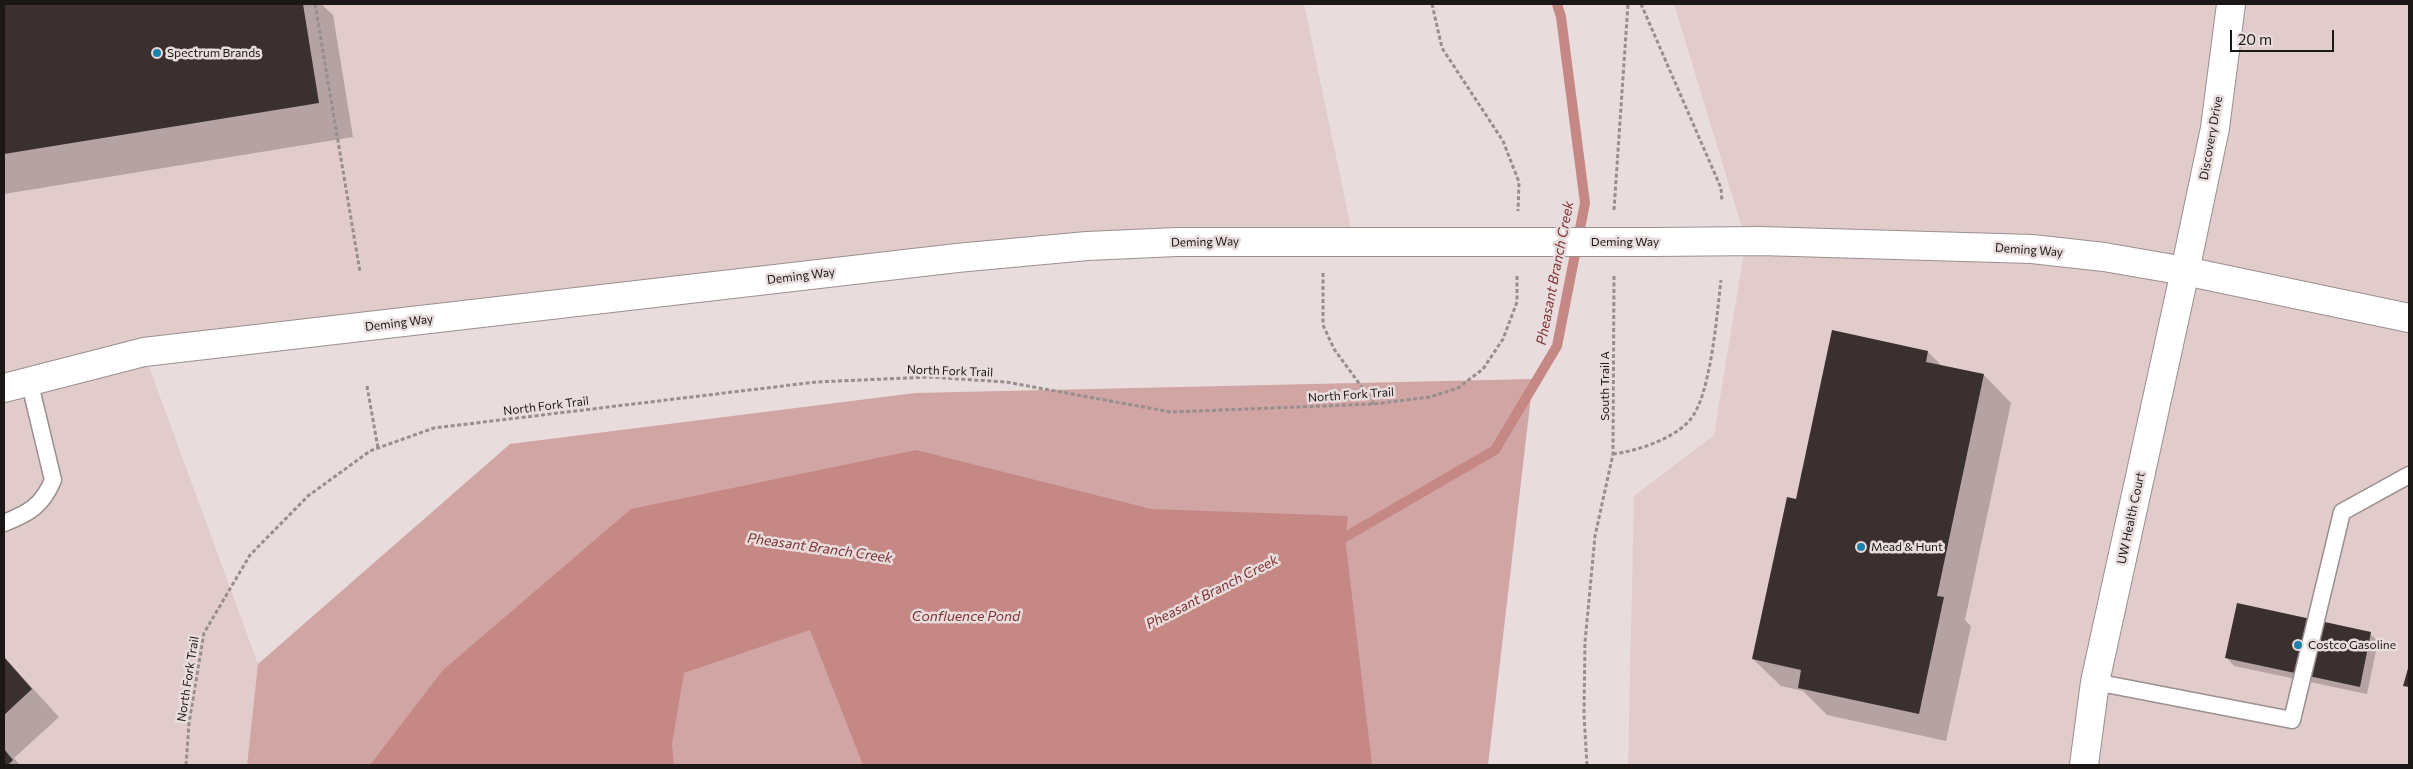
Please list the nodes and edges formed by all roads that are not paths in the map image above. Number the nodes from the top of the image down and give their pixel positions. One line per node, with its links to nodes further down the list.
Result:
1 (2231, 4): 2 (street, Discovery Drive)
2 (2185, 271): 3 (street, Deming Way); 4 (street, Deming Way, bridge); 7 (street, UW Health Court)
3 (2409, 318)
4 (16, 384): 6 (lane)
5 (2409, 475): 7 (lane)
6 (4, 523)
7 (2095, 682): 8 (street, UW Health Court)
8 (2084, 765)

